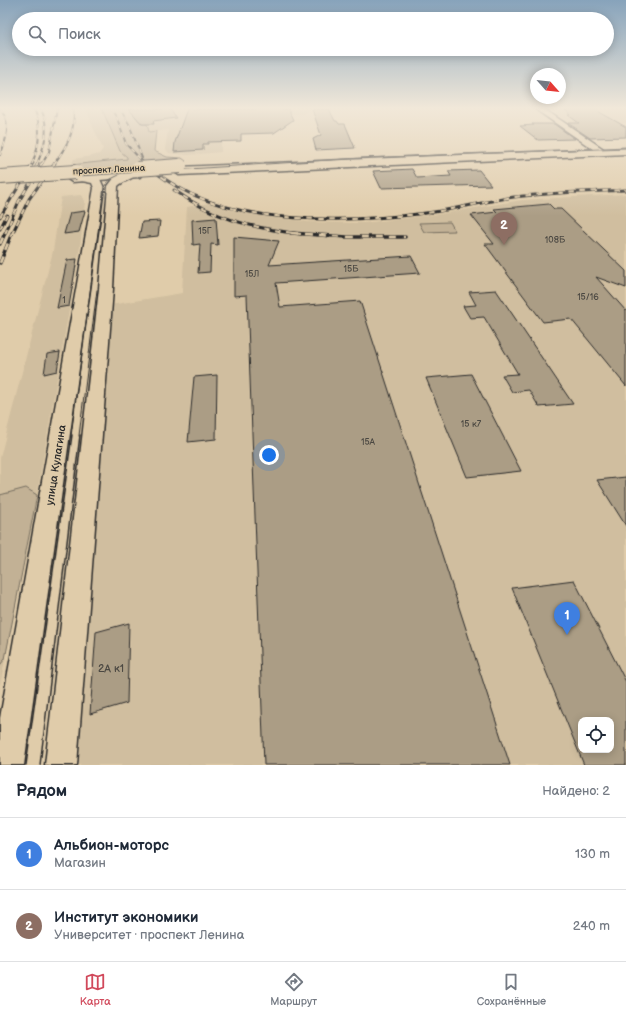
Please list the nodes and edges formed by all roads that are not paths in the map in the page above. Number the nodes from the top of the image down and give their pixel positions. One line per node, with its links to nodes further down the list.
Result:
1 (579, 145): 5 (main road, проспект Ленина)
2 (592, 145): 3 (street)
3 (603, 152): 4 (main road, проспект Ленина); 5 (main road, проспект Ленина)
4 (626, 152)
5 (392, 156): 6 (main road, проспект Ленина)
6 (134, 172): 7 (main road, проспект Ленина); 10 (street, улица Кулагина)
7 (76, 176): 8 (main road, проспект Ленина, bridge); 9 (main road, проспект Ленина); 10 (street, улица Кулагина)
8 (0, 177)
9 (0, 182)
10 (102, 225): 11 (street, улица Кулагина); 12 (street, улица Кулагина)
11 (106, 288): 12 (street); 14 (street, улица Кулагина)
12 (84, 293): 13 (street, улица Кулагина)
13 (8, 765)
14 (61, 765)

